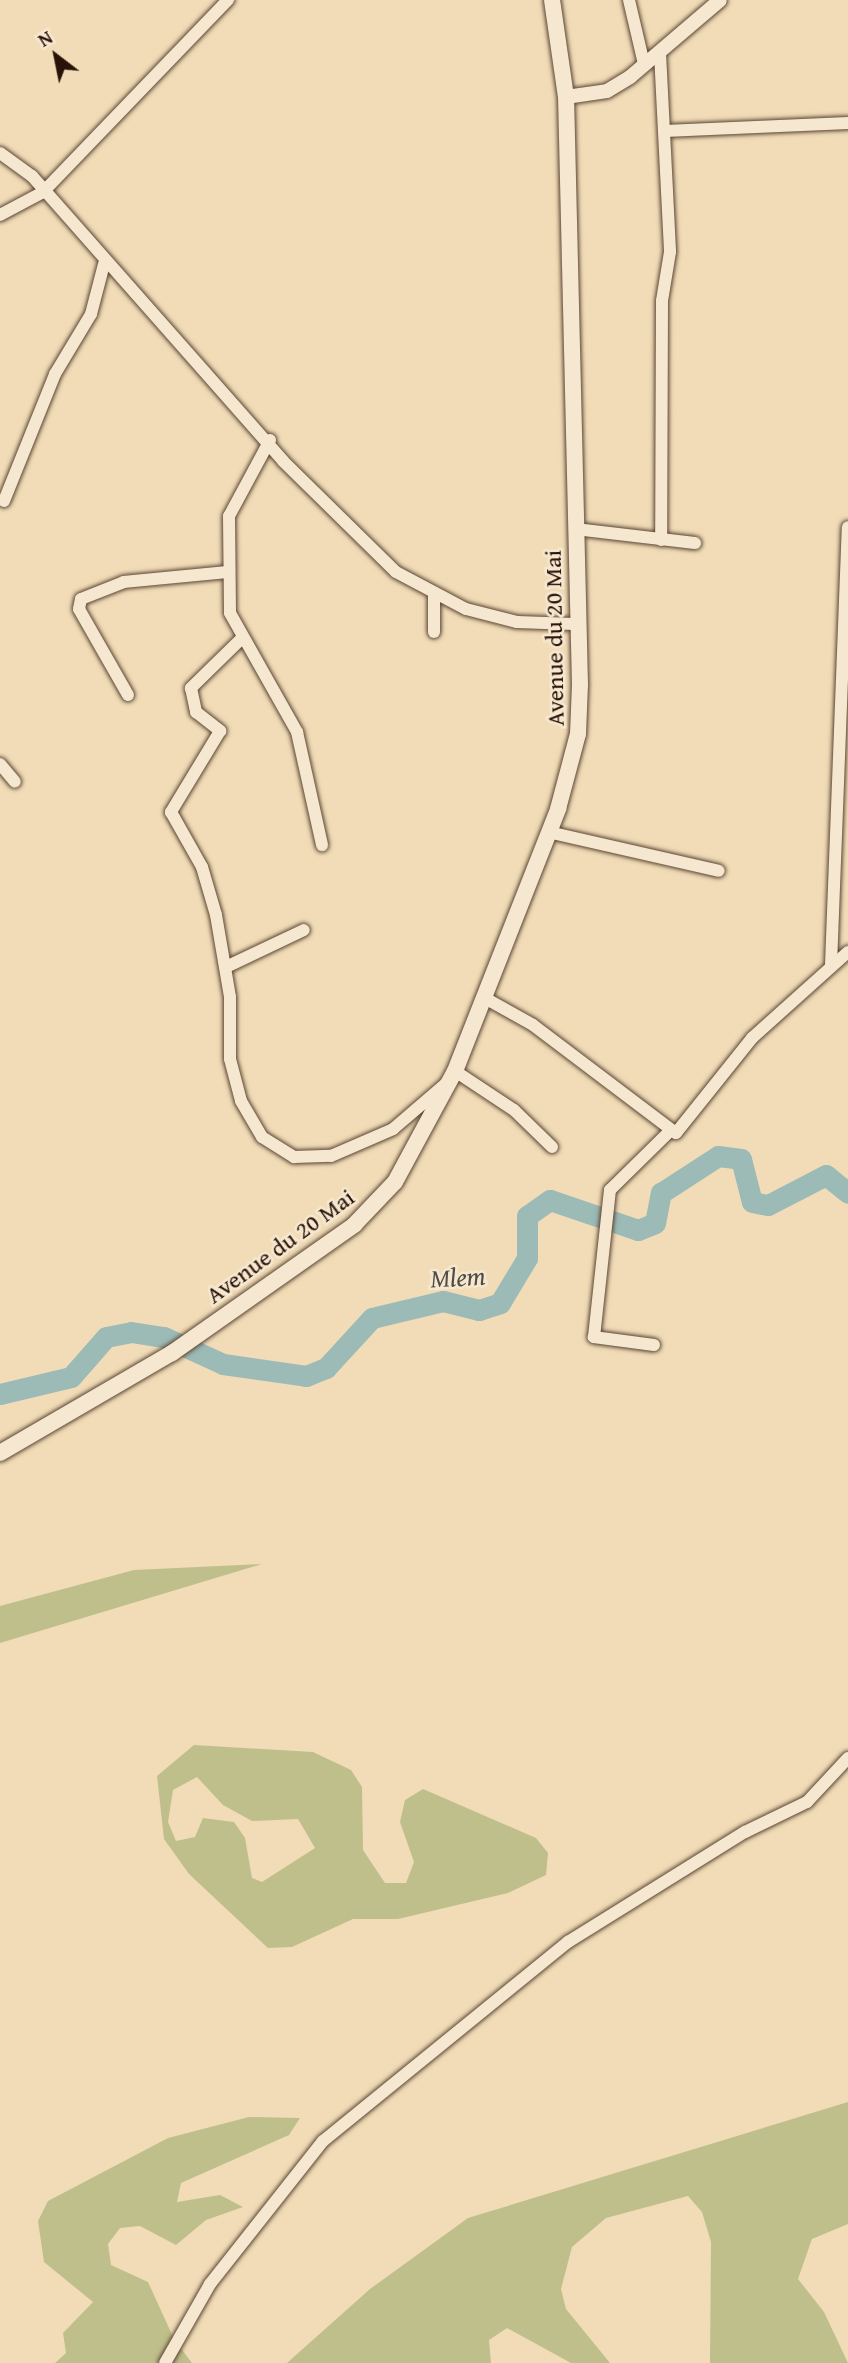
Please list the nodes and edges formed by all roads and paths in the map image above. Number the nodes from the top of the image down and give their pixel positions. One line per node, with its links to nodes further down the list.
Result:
1 (228, 0): 11 (street)
2 (552, 0): 7 (main road, Avenue du 20 Mai)
3 (629, 0): 6 (street)
4 (720, 0): 5 (street)
5 (660, 53): 6 (street); 9 (street)
6 (644, 64): 7 (street)
7 (566, 97): 17 (main road, Avenue du 20 Mai)
8 (848, 123): 9 (street)
9 (665, 131): 18 (street)
10 (0, 153): 11 (street)
11 (43, 192): 12 (street); 13 (street)
12 (0, 215)
13 (104, 264): 14 (street); 15 (street)
14 (270, 440): 20 (street); 21 (street)
15 (4, 501)
16 (848, 527): 33 (street)
17 (575, 528): 18 (street); 22 (main road, Avenue du 20 Mai)
18 (661, 540): 19 (street)
19 (695, 543)
20 (227, 572): 24 (street); 25 (street)
21 (435, 596): 22 (street); 23 (street)
22 (574, 624): 28 (main road, Avenue du 20 Mai)
23 (434, 632)
24 (240, 640): 29 (street); 34 (street)
25 (128, 695)
26 (0, 764): 27 (street)
27 (15, 782)
28 (548, 832): 30 (street); 35 (main road, Avenue du 20 Mai)
29 (322, 845)
30 (719, 871)
31 (304, 930): 34 (street)
32 (848, 952): 33 (street)
33 (831, 965): 37 (street)
34 (226, 967): 36 (street)
35 (483, 997): 36 (main road, Avenue du 20 Mai); 37 (street)
36 (454, 1075): 38 (street); 40 (main road, Avenue du 20 Mai)
37 (669, 1132): 39 (street)
38 (552, 1147)
39 (654, 1345)
40 (0, 1453)
41 (848, 1758): 42 (street)
42 (165, 2363)

